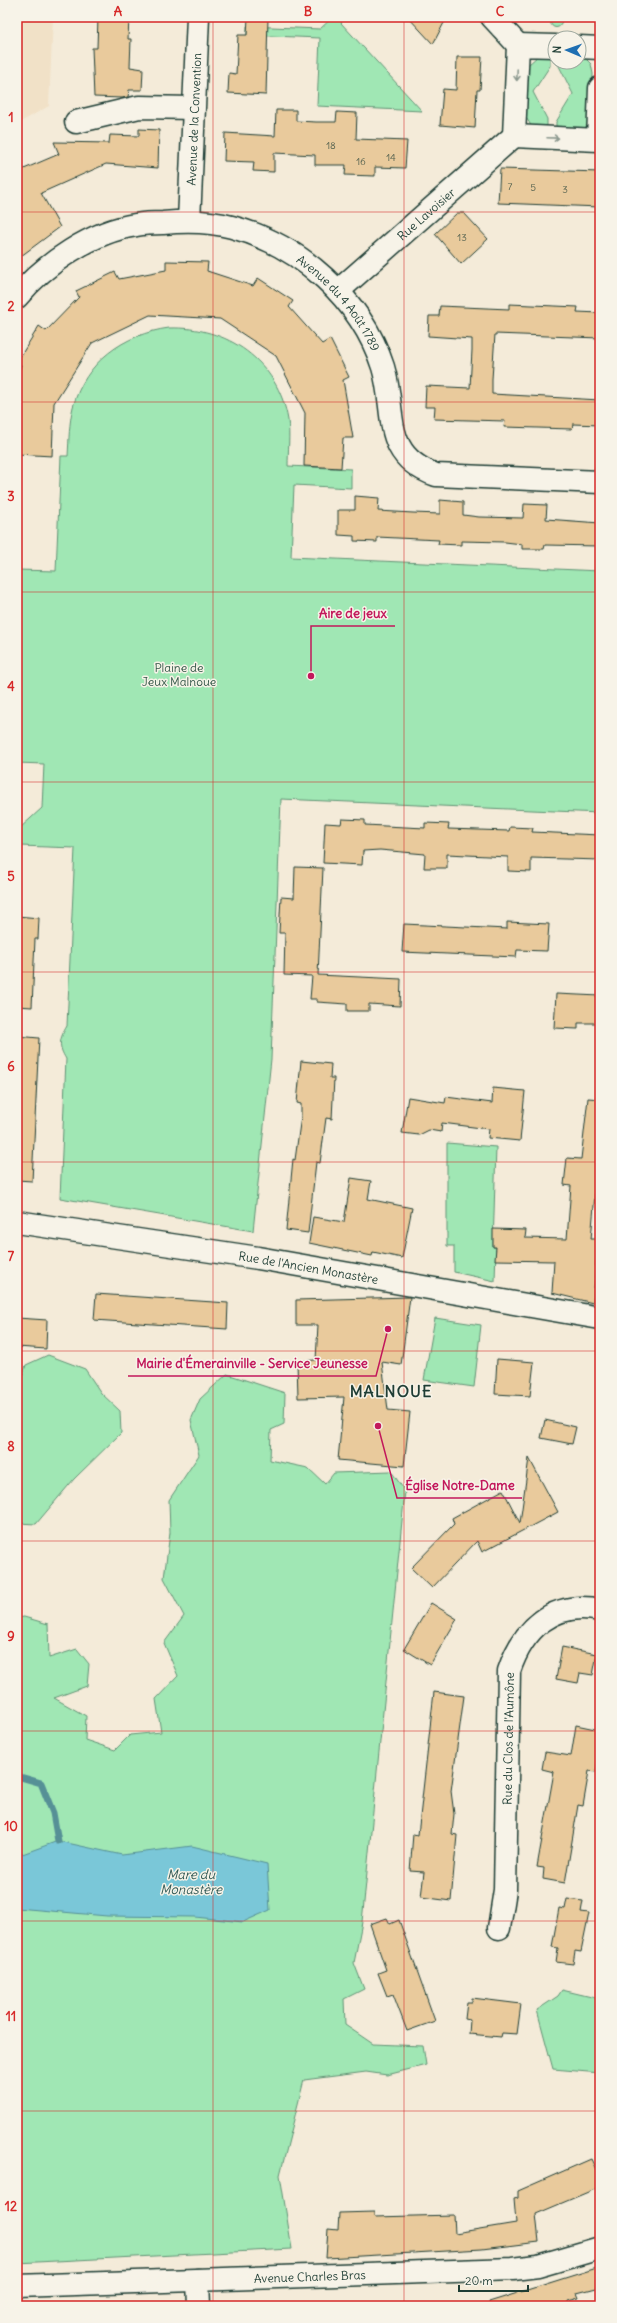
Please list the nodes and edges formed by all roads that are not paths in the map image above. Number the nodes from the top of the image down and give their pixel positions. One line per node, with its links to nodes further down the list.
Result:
1 (198, 17): 8 (street, Avenue de la Convention)
2 (492, 17): 3 (street)
3 (518, 45): 4 (street); 10 (street, one-way to 10)
4 (547, 46)
5 (587, 47): 6 (street)
6 (600, 48)
7 (600, 88): 11 (street)
8 (193, 108): 9 (street); 12 (street, Avenue de la Convention)
9 (76, 122)
10 (514, 136): 11 (street, one-way to 11); 13 (street, Rue Lavoisier)
11 (599, 141)
12 (189, 221): 13 (street, Avenue du 4 Août 1789); 14 (street, Avenue du 4 Août 1789)
13 (338, 291): 15 (street, Avenue du 4 Août 1789)
14 (17, 297)
15 (600, 482)
16 (17, 1222): 17 (street, Rue de l'Ancien Monastère)
17 (600, 1318)
18 (600, 1610): 19 (street, Rue du Clos de l'Aumône)
19 (499, 1928)
20 (600, 2248): 21 (street, Avenue Charles Bras)
21 (198, 2280): 22 (street, Avenue Charles Bras); 23 (street)
22 (17, 2286)
23 (199, 2306)

